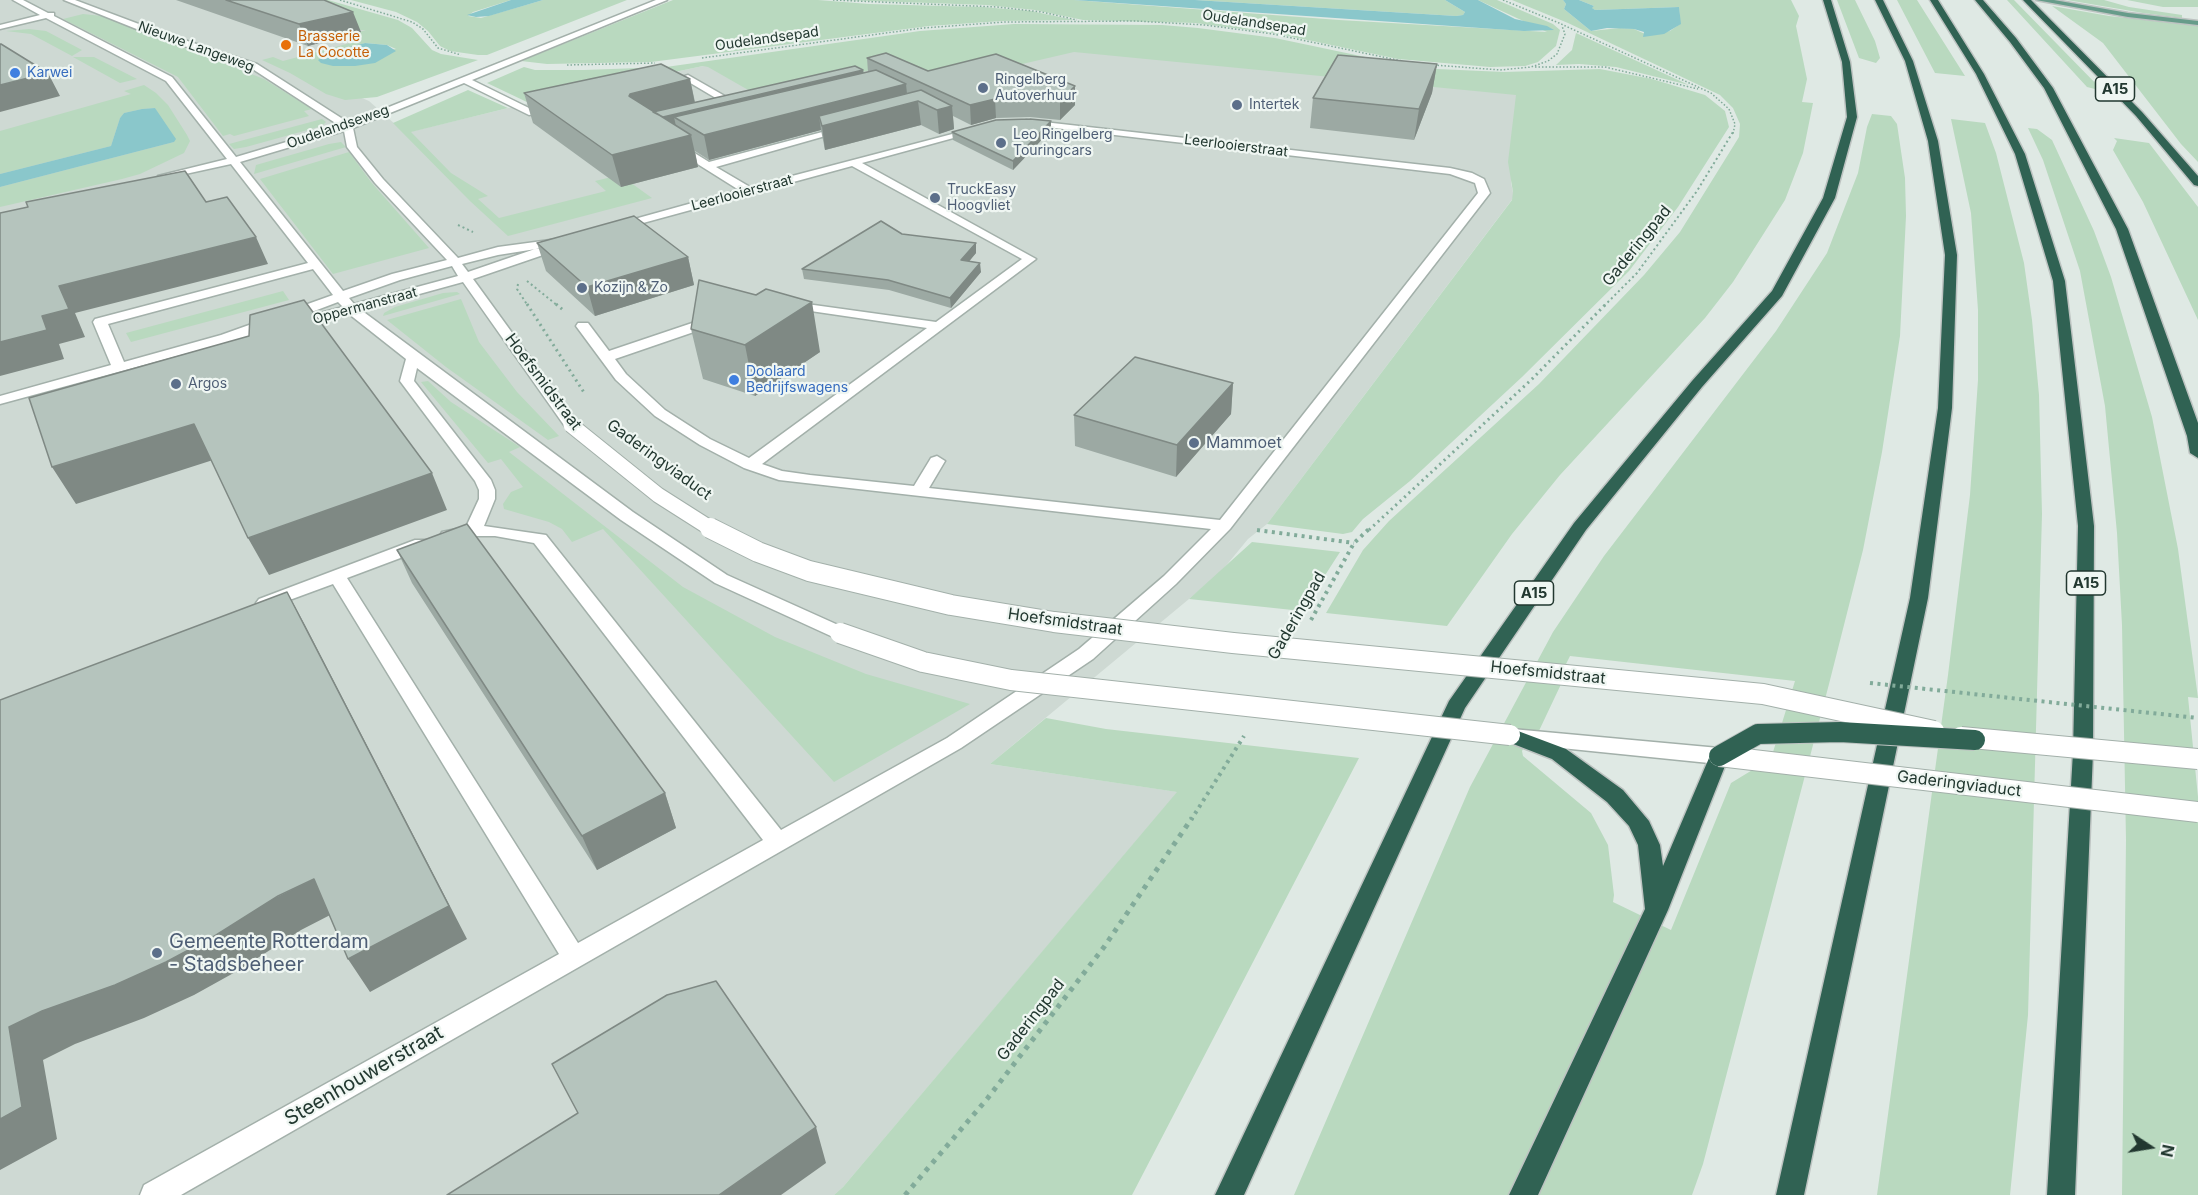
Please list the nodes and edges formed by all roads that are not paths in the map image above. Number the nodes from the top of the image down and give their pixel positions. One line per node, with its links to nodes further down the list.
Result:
1 (17, 0): 13 (street, Nieuwe Langeweg)
2 (68, 0): 11 (street, Nieuwe Langeweg)
3 (663, 0): 17 (street, Oudelandseweg)
4 (1827, 0): 68 (highway, A15)
5 (1879, 0): 70 (highway)
6 (1934, 0): 71 (highway, A15)
7 (1979, 0): 51 (highway)
8 (2027, 0): 34 (highway, A15)
9 (2040, 0): 15 (main road)
10 (2135, 6): 14 (main road)
11 (87, 7): 12 (street); 27 (street, Nieuwe Langeweg)
12 (68, 11)
13 (53, 14): 16 (street); 30 (street, Nieuwe Langeweg)
14 (2191, 14)
15 (2198, 23)
16 (0, 27)
17 (464, 80): 20 (street); 27 (street, Oudelandseweg)
18 (654, 86): 21 (street)
19 (745, 102): 21 (street)
20 (565, 105)
21 (734, 105): 22 (street)
22 (723, 107)
23 (951, 121): 28 (street)
24 (1013, 122): 55 (street, Leerlooierstraat)
25 (856, 126): 32 (street)
26 (987, 126): 28 (street, Leerlooierstraat)
27 (348, 127): 30 (street, Oudelandseweg); 37 (street, Hoefsmidstraat)
28 (969, 130): 31 (street, Leerlooierstraat)
29 (675, 136): 32 (street)
30 (232, 161): 33 (street, Oudelandseweg); 38 (street)
31 (852, 162): 35 (street, Leerlooierstraat); 45 (street)
32 (706, 166): 35 (street)
33 (146, 182)
34 (2198, 183)
35 (748, 191): 36 (street, Leerlooierstraat)
36 (603, 231)
37 (455, 262): 39 (street, Hoefsmidstraat); 39 (street); 40 (street, Oppermanstraat)
38 (315, 265): 40 (street); 49 (street)
39 (466, 278): 42 (street, Oppermanstraat); 60 (street, Hoefsmidstraat, bridge)
40 (340, 296): 42 (street); 46 (street, Oppermanstraat)
41 (771, 301): 45 (street)
42 (352, 310): 46 (street, Oppermanstraat); 48 (street)
43 (727, 316): 47 (street)
44 (582, 326): 47 (street)
45 (939, 326): 53 (street)
46 (230, 342): 49 (street, Oppermanstraat)
47 (606, 357): 53 (street)
48 (413, 358): 56 (street); 59 (street, bridge)
49 (119, 367): 50 (street, Oppermanstraat)
50 (0, 400)
51 (2198, 453)
52 (937, 461): 54 (street)
53 (750, 465): 54 (street)
54 (919, 492): 55 (street)
55 (1224, 525): 64 (street, Steenhouwerstraat)
56 (473, 531): 57 (street); 64 (street)
57 (337, 576): 58 (street); 66 (street)
58 (251, 608)
59 (1510, 735): 61 (street); 65 (highway)
60 (1975, 740): 61 (highway, bridge); 62 (street, bridge)
61 (1719, 756): 63 (street, Gaderingviaduct, bridge); 65 (highway)
62 (2198, 759)
63 (2198, 812)
64 (777, 842): 66 (street, Steenhouwerstraat)
65 (1656, 910): 69 (highway)
66 (574, 957): 67 (street, Steenhouwerstraat)
67 (154, 1195)
68 (1229, 1195)
69 (1523, 1195)
70 (1790, 1195)
71 (2061, 1195)

